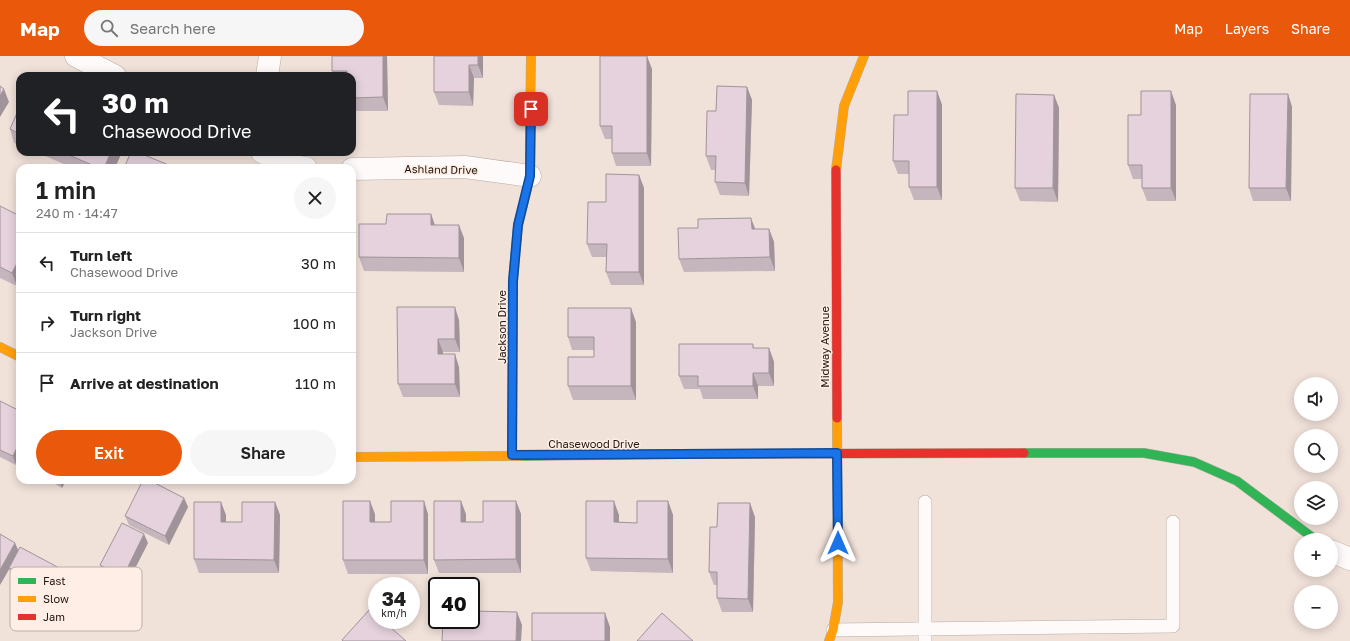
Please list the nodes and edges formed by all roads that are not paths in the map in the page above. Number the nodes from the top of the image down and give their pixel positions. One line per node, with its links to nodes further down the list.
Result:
1 (76, 56): 5 (street)
2 (270, 56): 6 (street)
3 (531, 56): 10 (street, Jackson Drive)
4 (864, 56): 13 (street, Midway Avenue)
5 (107, 72)
6 (268, 72)
7 (269, 156): 8 (street)
8 (284, 164)
9 (356, 169): 10 (street, Ashland Drive)
10 (530, 176): 14 (street, Jackson Drive)
11 (0, 347): 12 (street)
12 (16, 355)
13 (837, 453): 14 (street, Chasewood Drive); 18 (street, Chasewood Drive); 21 (street, Midway Avenue)
14 (512, 455): 15 (street, Chasewood Drive)
15 (356, 457)
16 (924, 502): 22 (lane)
17 (1173, 522): 22 (lane)
18 (1307, 533)
19 (1338, 554): 20 (street)
20 (1350, 559)
21 (831, 635): 22 (lane)
22 (925, 635)

